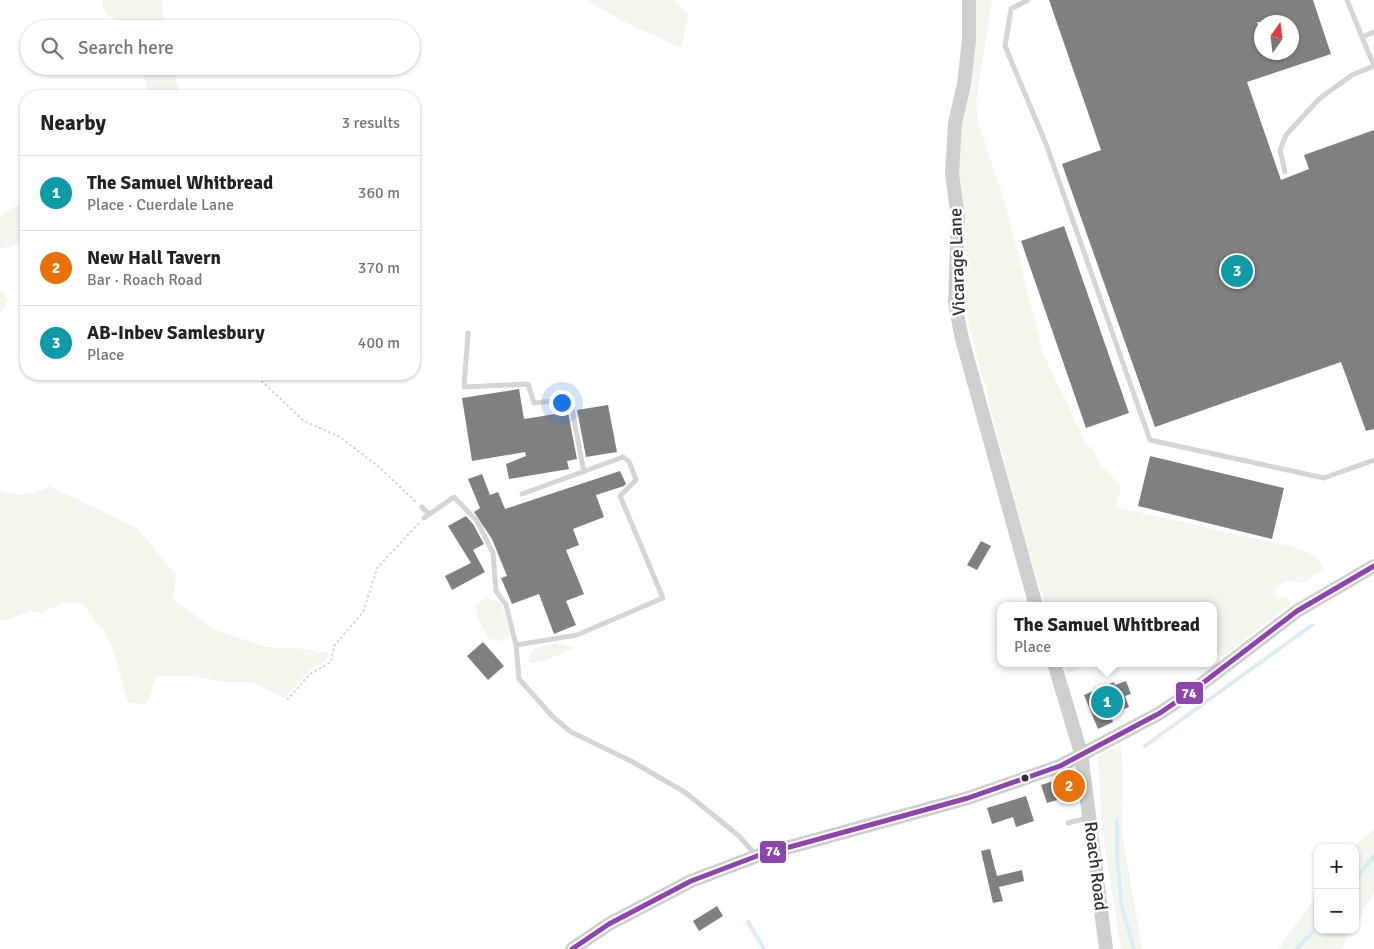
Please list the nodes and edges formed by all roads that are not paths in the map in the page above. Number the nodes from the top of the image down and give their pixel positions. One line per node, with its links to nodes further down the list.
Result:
1 (969, 0): 14 (street, Vicarage Lane)
2 (1028, 0): 9 (lane)
3 (1347, 0): 5 (lane)
4 (1374, 32): 5 (lane)
5 (1362, 37): 6 (lane)
6 (1374, 66): 7 (lane)
7 (1285, 172)
8 (468, 333): 10 (lane)
9 (1374, 460)
10 (584, 472): 11 (lane); 15 (lane)
11 (522, 494)
12 (422, 507): 15 (lane)
13 (1374, 566): 17 (street)
14 (1035, 602)
15 (516, 645): 20 (lane)
16 (1055, 667): 17 (street)
17 (1081, 754): 18 (street, Roach Road); 20 (street)
18 (1090, 817): 19 (lane); 22 (street, Roach Road)
19 (1068, 823)
20 (757, 856): 21 (street)
21 (572, 949)
22 (1106, 949)

